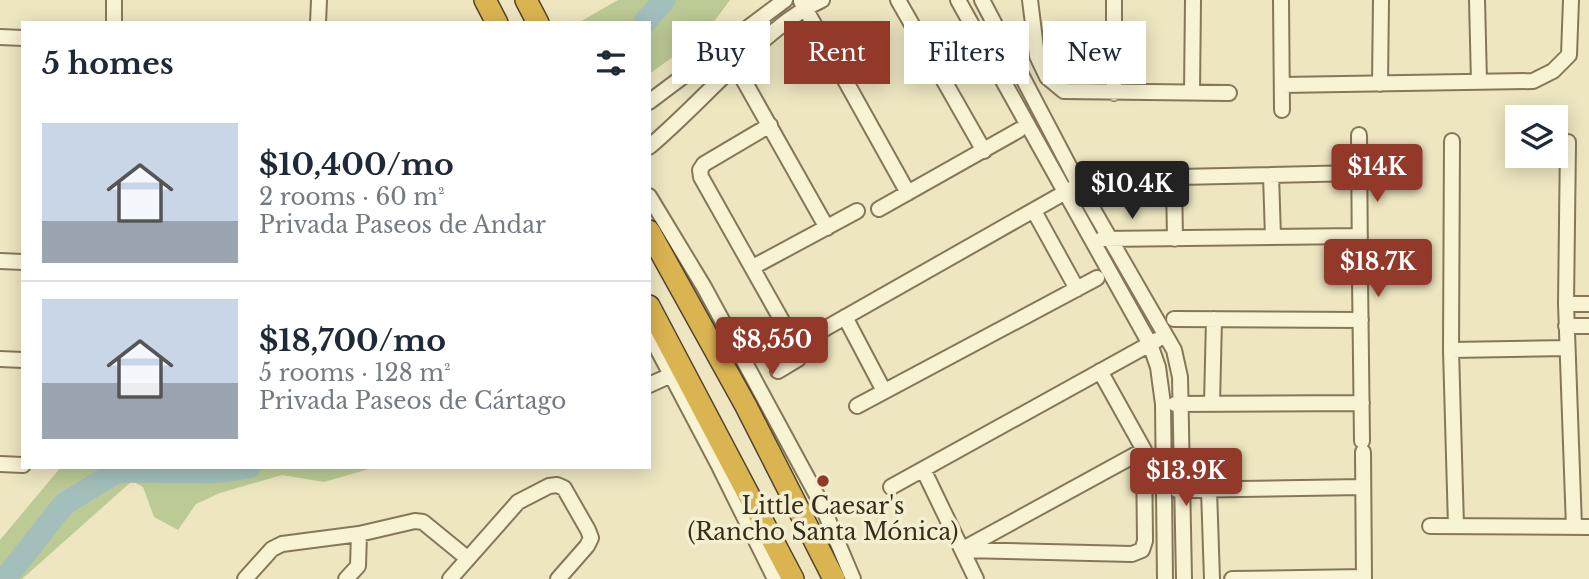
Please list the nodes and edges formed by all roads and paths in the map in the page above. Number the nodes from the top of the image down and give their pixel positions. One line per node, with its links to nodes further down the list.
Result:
1 (114, 0): 18 (street)
2 (319, 0): 19 (street)
3 (485, 0): 20 (highway)
4 (526, 0): 21 (highway)
5 (785, 0): 22 (street)
6 (822, 0): 17 (street)
7 (898, 0): 42 (street)
8 (958, 0): 38 (street)
9 (982, 0): 46 (street)
10 (1030, 0): 32 (street)
11 (1114, 0): 32 (street)
12 (1193, 0): 33 (street)
13 (1281, 0): 31 (street)
14 (1381, 0): 30 (street)
15 (1477, 0): 26 (street)
16 (1571, 0): 26 (street)
17 (802, 4): 23 (street); 47 (street)
18 (114, 21)
19 (318, 21)
20 (496, 21)
21 (537, 21)
22 (758, 21)
23 (770, 35)
24 (0, 37): 25 (street)
25 (21, 38)
26 (1479, 82): 30 (street)
27 (674, 84): 35 (street)
28 (713, 84): 40 (street)
29 (746, 84): 37 (street)
30 (1380, 84): 31 (street)
31 (1282, 85): 36 (street)
32 (1114, 93): 33 (street)
33 (1192, 93): 34 (street)
34 (1229, 93)
35 (651, 101)
36 (1282, 110)
37 (769, 125): 53 (street); 62 (street)
38 (1023, 128): 42 (street); 48 (street)
39 (1359, 135): 44 (street)
40 (652, 141)
41 (1452, 141): 79 (street)
42 (984, 151): 47 (street)
43 (1568, 168): 65 (street)
44 (1359, 173): 45 (street); 55 (street)
45 (1271, 175): 56 (street); 58 (street)
46 (1079, 185): 48 (street); 57 (street)
47 (908, 193): 50 (street)
48 (1065, 193): 52 (street); 59 (street)
49 (651, 199): 87 (street)
50 (879, 209)
51 (857, 211): 53 (street)
52 (1034, 211): 64 (street); 68 (street)
53 (827, 228): 62 (street)
54 (651, 234): 87 (highway)
55 (1360, 236): 56 (street); 71 (street)
56 (1273, 237): 58 (street)
57 (1108, 239): 58 (street); 59 (street); 75 (street)
58 (1175, 239)
59 (1091, 240): 77 (street)
60 (0, 261): 61 (street)
61 (21, 262)
62 (753, 267): 82 (street)
63 (1097, 278): 64 (street)
64 (1077, 289): 86 (street)
65 (1566, 304): 66 (street); 72 (street)
66 (1589, 304)
67 (651, 311): 84 (highway)
68 (845, 317): 74 (street); 86 (street)
69 (1174, 318): 70 (street)
70 (1214, 319): 71 (street); 91 (street)
71 (1361, 320): 88 (street)
72 (1566, 326): 73 (street); 78 (street)
73 (1589, 326)
74 (819, 332)
75 (1166, 335): 77 (street); 90 (street)
76 (651, 336): 84 (street)
77 (1150, 344): 83 (street); 89 (street)
78 (1567, 348): 79 (street); 104 (street)
79 (1451, 350): 103 (street)
80 (0, 359): 81 (street)
81 (21, 360)
82 (778, 371)
83 (1100, 371): 93 (street); 96 (street)
84 (677, 372): 85 (street); 109 (highway)
85 (651, 384)
86 (884, 391): 92 (street)
87 (755, 402): 115 (highway); 116 (street)
88 (1362, 403): 91 (street); 97 (street)
89 (1163, 404): 90 (street); 99 (street)
90 (1181, 404): 91 (street); 100 (street)
91 (1212, 404)
92 (857, 406)
93 (1144, 450): 107 (street); 107 (street)
94 (0, 464): 95 (street)
95 (21, 465)
96 (923, 469): 98 (street); 107 (street)
97 (1363, 486): 101 (street); 110 (street)
98 (891, 487)
99 (1165, 490): 100 (street); 118 (street)
100 (1183, 490): 101 (street); 119 (street)
101 (1209, 490): 120 (street)
102 (1430, 526): 103 (street)
103 (1456, 526): 104 (street)
104 (1574, 527): 105 (street)
105 (1589, 527)
106 (359, 534): 108 (street); 111 (street); 112 (street)
107 (962, 550): 117 (street)
108 (467, 558): 113 (street); 114 (street)
109 (783, 576)
110 (1364, 578): 121 (street)
111 (245, 579)
112 (346, 579)
113 (450, 579)
114 (558, 579)
115 (834, 579)
116 (853, 579)
117 (976, 579)
118 (1165, 579)
119 (1184, 579)
120 (1212, 579)
121 (1232, 579)

